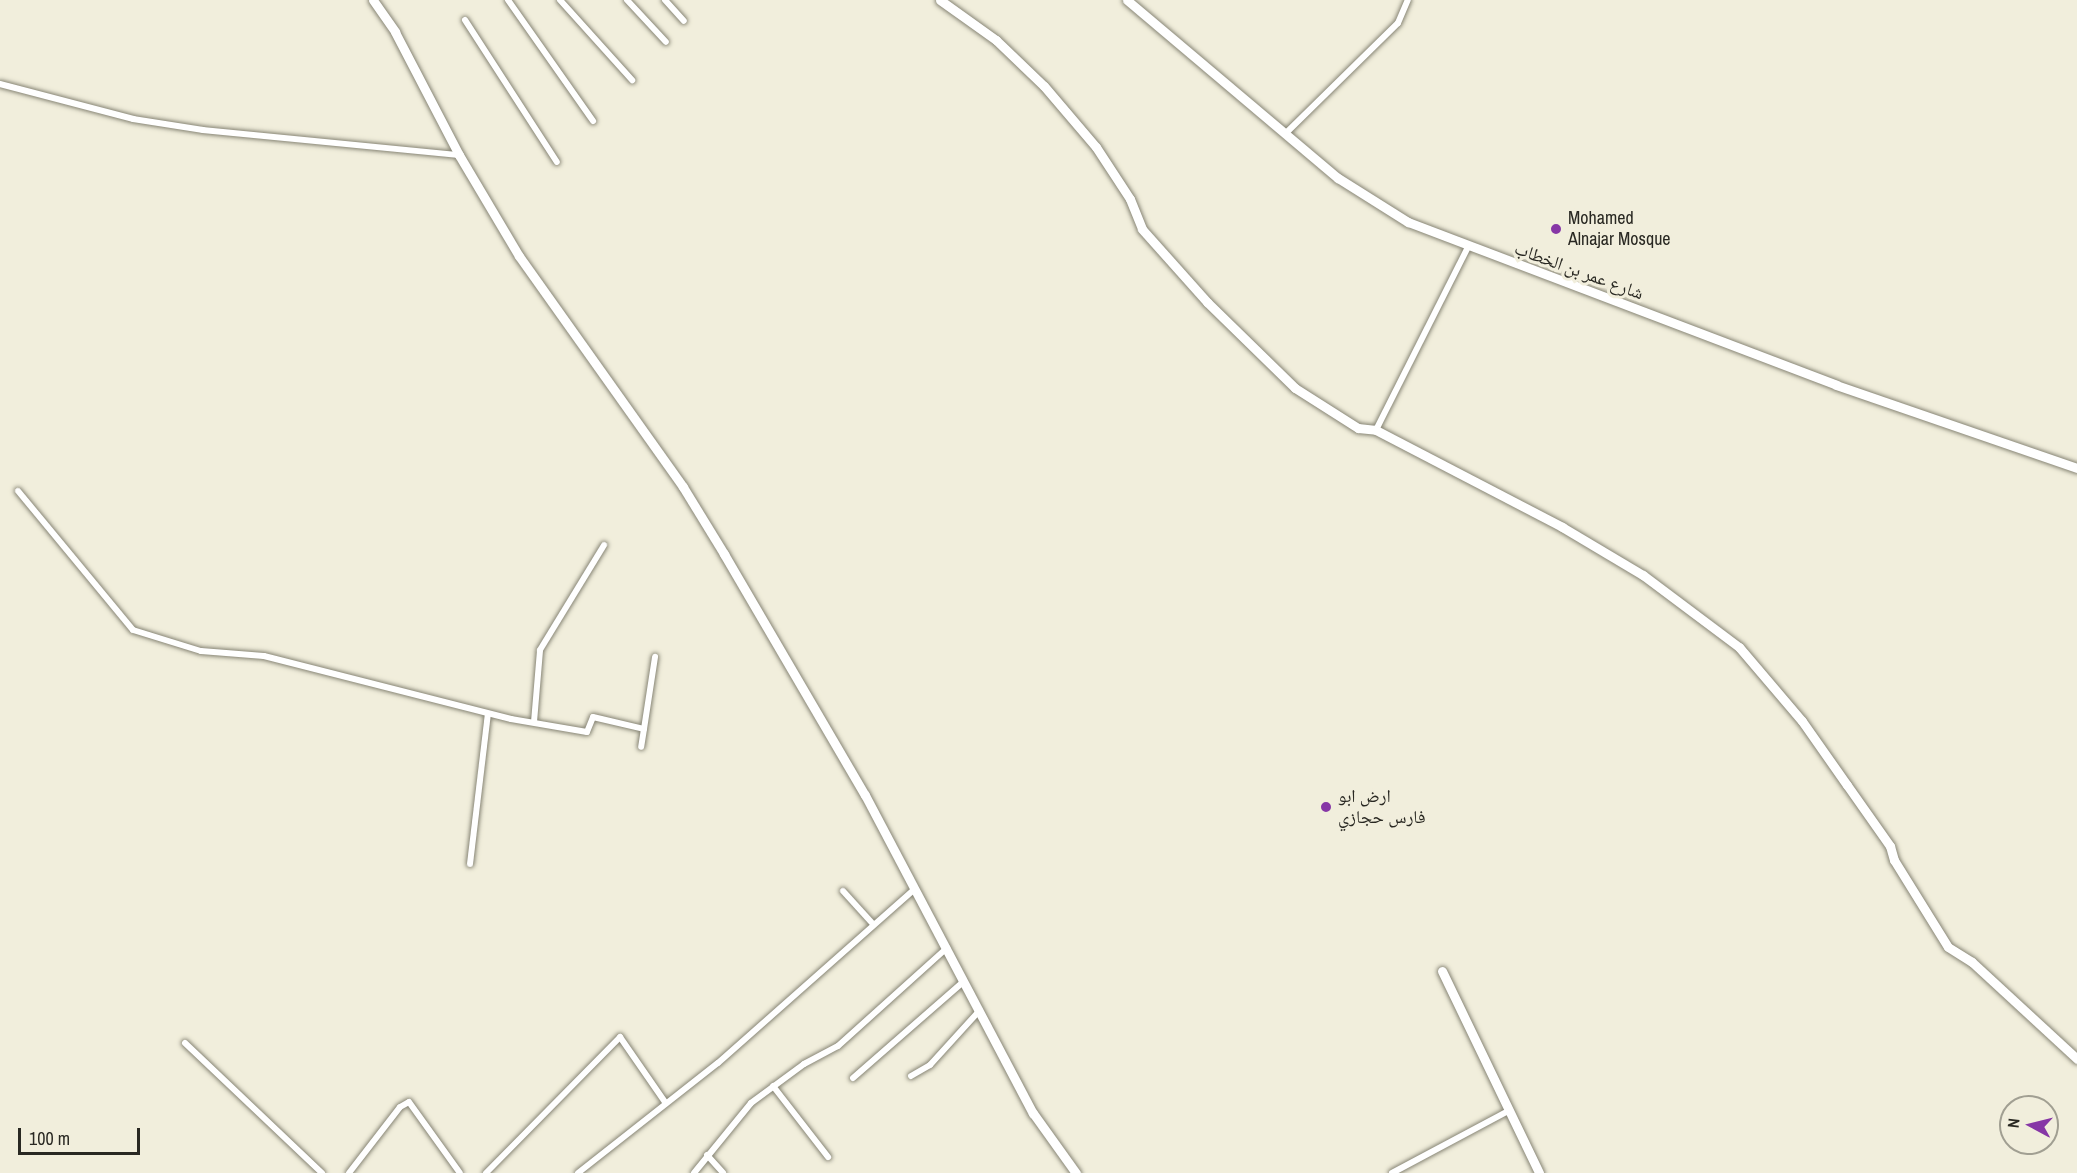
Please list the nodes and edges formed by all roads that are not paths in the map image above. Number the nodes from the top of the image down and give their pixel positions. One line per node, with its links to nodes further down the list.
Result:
1 (373, 0): 16 (street)
2 (508, 0): 14 (street)
3 (560, 0): 12 (street)
4 (627, 0): 11 (street)
5 (665, 0): 10 (street)
6 (940, 0): 19 (street)
7 (1127, 0): 15 (street, شارع عمر بن الخطاب)
8 (1408, 0): 15 (street)
9 (465, 20): 17 (street)
10 (684, 21)
11 (666, 42)
12 (632, 80)
13 (0, 84): 16 (street)
14 (593, 121)
15 (1285, 134): 18 (street, شارع عمر بن الخطاب)
16 (459, 155): 29 (street)
17 (556, 162)
18 (1468, 247): 19 (street); 20 (street, شارع عمر بن الخطاب)
19 (1376, 430): 37 (street)
20 (2077, 468)
21 (18, 491): 24 (street)
22 (604, 545): 25 (street)
23 (655, 657): 26 (street)
24 (488, 714): 25 (street); 28 (street)
25 (534, 722): 26 (street)
26 (644, 729): 27 (street)
27 (640, 747)
28 (470, 864)
29 (915, 889): 31 (street); 32 (street)
30 (843, 891): 31 (street)
31 (872, 923): 41 (street)
32 (947, 948): 34 (street); 40 (street)
33 (1442, 971): 42 (street)
34 (965, 981): 35 (street); 39 (street)
35 (980, 1009): 38 (street); 52 (street)
36 (185, 1043): 45 (street)
37 (2077, 1059)
38 (911, 1076)
39 (853, 1078)
40 (772, 1086): 43 (street); 44 (street)
41 (665, 1102): 48 (street); 49 (street)
42 (1508, 1112): 53 (street); 54 (street)
43 (707, 1155): 50 (street); 51 (street)
44 (828, 1157)
45 (322, 1173)
46 (349, 1173): 47 (street)
47 (460, 1173)
48 (486, 1173)
49 (578, 1173)
50 (694, 1173)
51 (723, 1173)
52 (1076, 1173)
53 (1392, 1173)
54 (1539, 1173)

